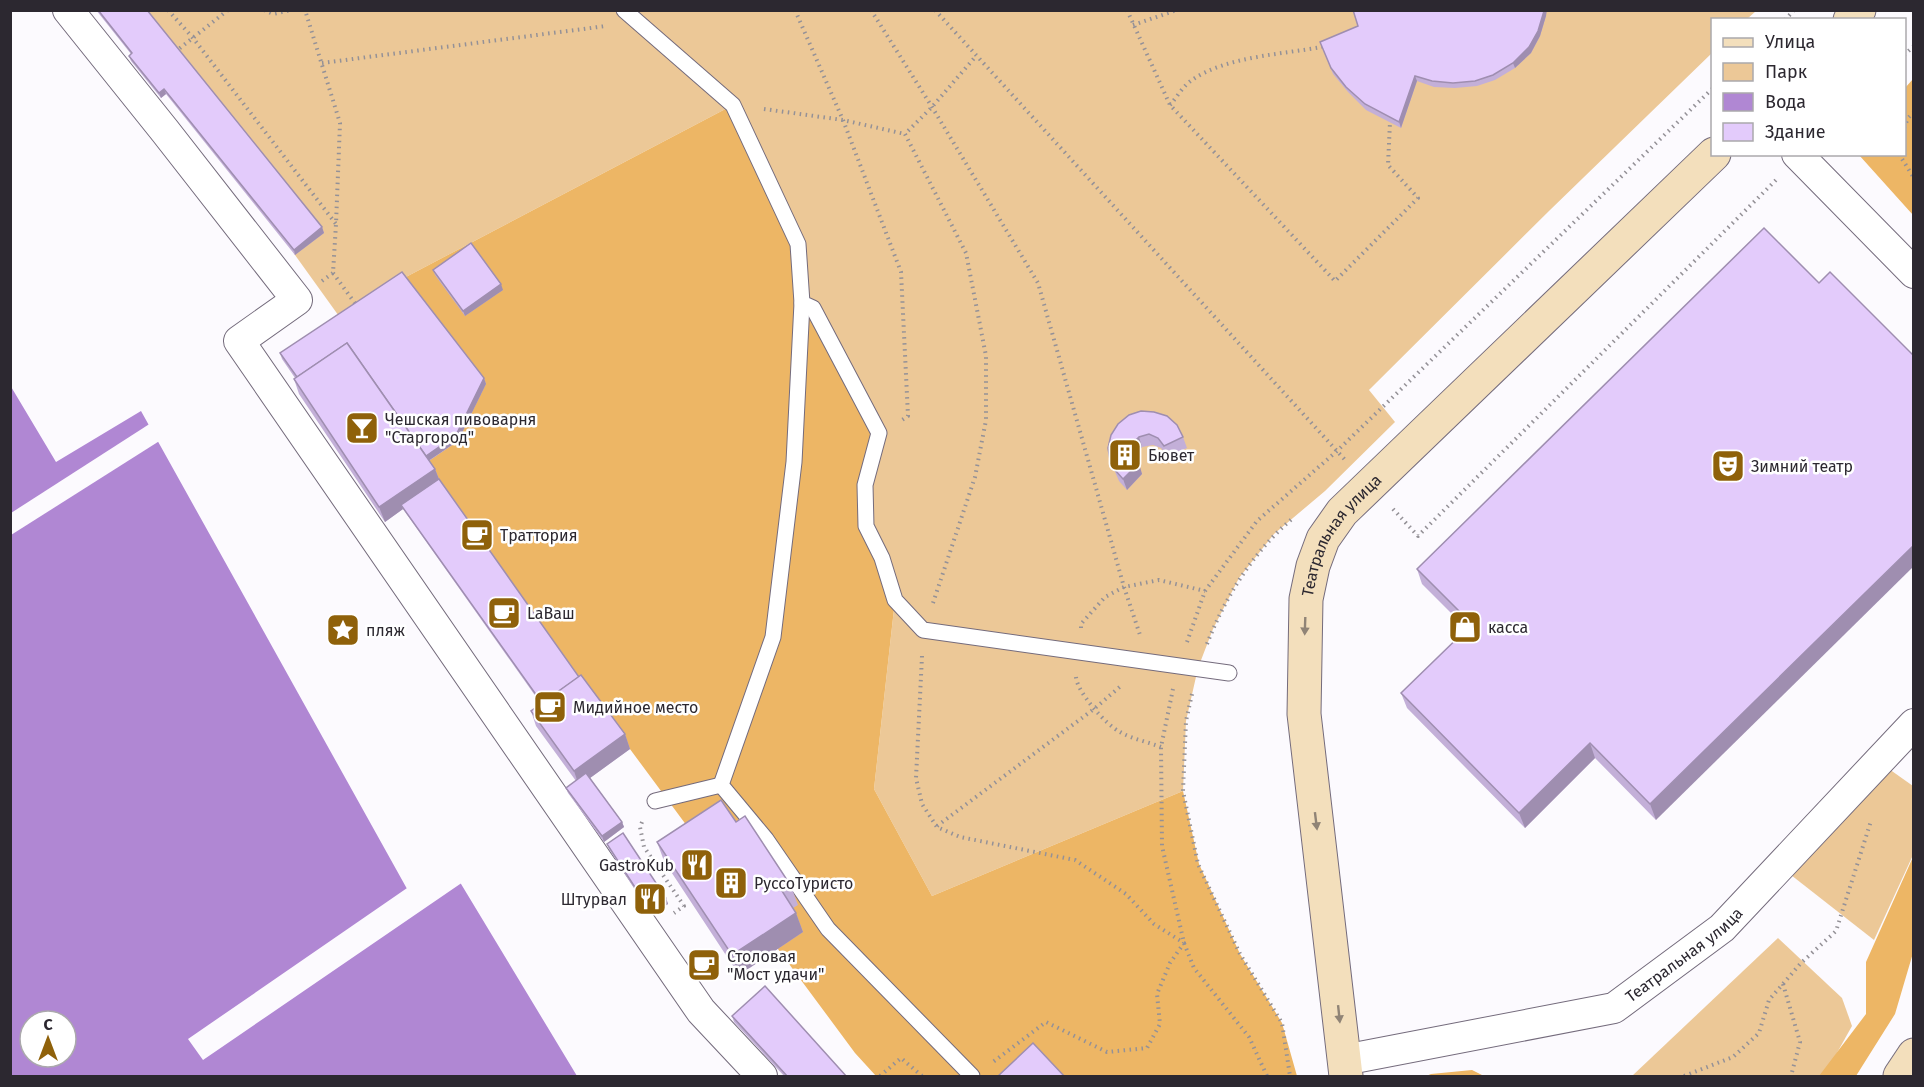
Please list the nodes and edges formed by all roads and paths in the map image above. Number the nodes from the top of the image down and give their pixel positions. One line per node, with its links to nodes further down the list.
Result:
1 (68, 10): 36 (street)
2 (168, 10): 15 (path)
3 (228, 10): 15 (path)
4 (264, 10): 5 (path)
5 (291, 10)
6 (305, 10): 19 (path)
7 (624, 10): 13 (lane)
8 (795, 10): 25 (path)
9 (871, 10): 23 (path)
10 (935, 10): 18 (path)
11 (1127, 10): 14 (path)
12 (1177, 10): 14 (path)
13 (636, 22): 19 (path); 21 (lane)
14 (1133, 25): 22 (path)
15 (193, 39): 17 (path); 33 (path)
16 (1322, 47): 22 (path)
17 (171, 55)
18 (976, 56): 23 (path); 40 (path)
19 (321, 63): 33 (path)
20 (1711, 91): 40 (path)
21 (733, 105): 25 (path); 37 (lane)
22 (1170, 105): 26 (path)
23 (932, 107): 28 (path); 43 (path)
24 (1914, 112): 27 (path)
25 (843, 120): 28 (path); 39 (path)
26 (1390, 122)
27 (1906, 125)
28 (905, 134): 45 (path)
29 (1712, 156): 41 (main road, Театральная улица)
30 (1798, 156): 35 (street); 41 (path)
31 (1900, 156): 32 (path)
32 (1914, 178)
33 (336, 224): 34 (path)
34 (333, 273): 36 (path); 38 (path)
35 (1914, 273)
36 (297, 300): 56 (street)
37 (802, 303): 39 (lane); 51 (lane)
38 (358, 308)
39 (879, 433): 45 (lane)
40 (1337, 451): 41 (path); 44 (path)
41 (1371, 484): 61 (main road, Театральная улица, one-way to 61)
42 (1299, 513): 48 (path)
43 (1124, 587): 44 (path); 46 (path)
44 (1205, 591): 47 (path)
45 (923, 630): 46 (lane); 54 (path)
46 (1150, 662): 47 (lane); 54 (path)
47 (1178, 665): 48 (lane); 57 (path)
48 (1198, 668): 49 (lane); 67 (path)
49 (1229, 673)
50 (1914, 724): 61 (street, Театральная улица)
51 (721, 785): 52 (lane); 60 (lane)
52 (655, 801)
53 (1873, 812): 58 (path)
54 (937, 827): 57 (path)
55 (644, 847): 56 (path)
56 (646, 932): 62 (street)
57 (1184, 943): 60 (path); 66 (path)
58 (1783, 984): 68 (path); 69 (path)
59 (1914, 1054): 70 (main road)
60 (954, 1058): 65 (lane)
61 (1345, 1068)
62 (762, 1077)
63 (880, 1077): 64 (path)
64 (922, 1077)
65 (972, 1077)
66 (1267, 1077)
67 (1290, 1077)
68 (1684, 1077)
69 (1791, 1077)
70 (1900, 1077)

